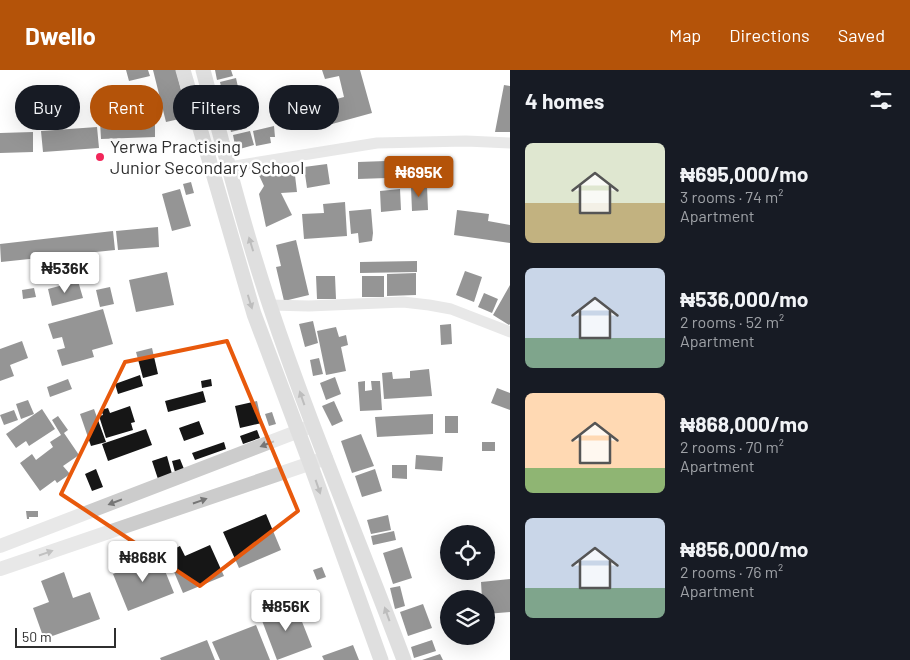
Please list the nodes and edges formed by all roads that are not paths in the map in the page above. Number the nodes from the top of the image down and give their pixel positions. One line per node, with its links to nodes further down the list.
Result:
1 (183, 70): 8 (main road, one-way to 8)
2 (202, 70): 4 (main road)
3 (510, 143): 4 (street)
4 (229, 167): 5 (main road, one-way to 4)
5 (270, 305): 6 (street); 7 (main road, one-way to 5)
6 (510, 332)
7 (312, 426): 8 (street); 9 (main road)
8 (297, 432): 10 (main road); 11 (street, one-way to 11)
9 (326, 458): 10 (street); 14 (main road, one-way to 9)
10 (310, 464): 12 (street, one-way to 10); 13 (main road, one-way to 13)
11 (0, 546)
12 (0, 569)
13 (381, 660)
14 (404, 660)

